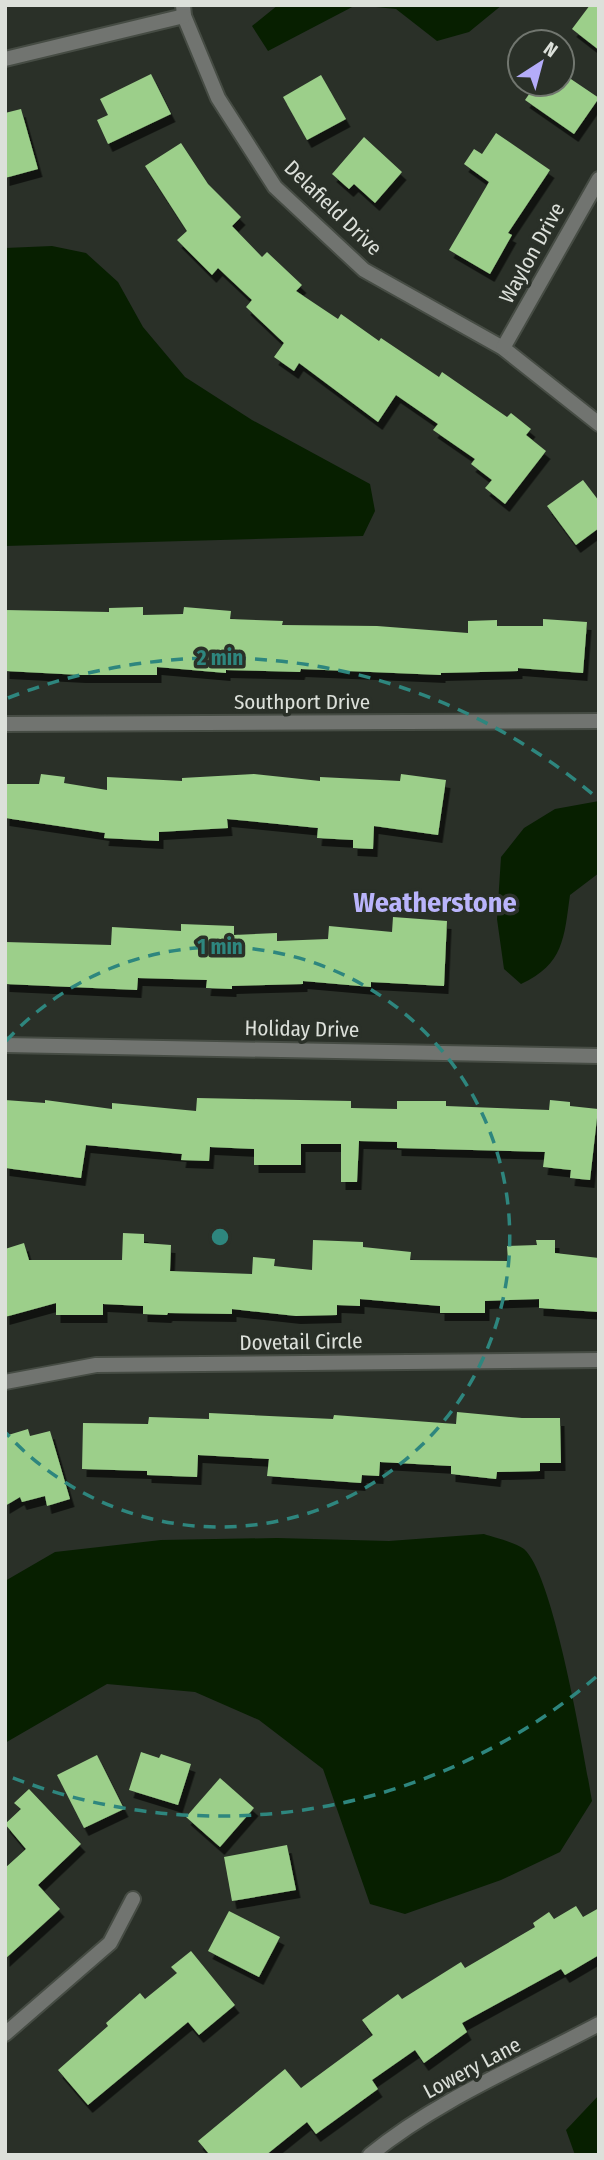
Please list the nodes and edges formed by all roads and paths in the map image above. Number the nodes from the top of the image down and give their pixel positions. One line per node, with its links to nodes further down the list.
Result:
1 (184, 11): 2 (street); 4 (street, Delafield Drive)
2 (5, 59)
3 (599, 179): 4 (street, Waylon Drive)
4 (503, 348): 5 (street, Delafield Drive)
5 (599, 424)
6 (599, 721): 7 (street, Southport Drive)
7 (5, 724)
8 (5, 1045): 9 (street, Holiday Drive)
9 (599, 1056)
10 (599, 1360): 11 (street, Dovetail Circle)
11 (5, 1381)
12 (133, 1899): 14 (street)
13 (599, 2024): 15 (street, Lowery Lane)
14 (5, 2034)
15 (370, 2155)

